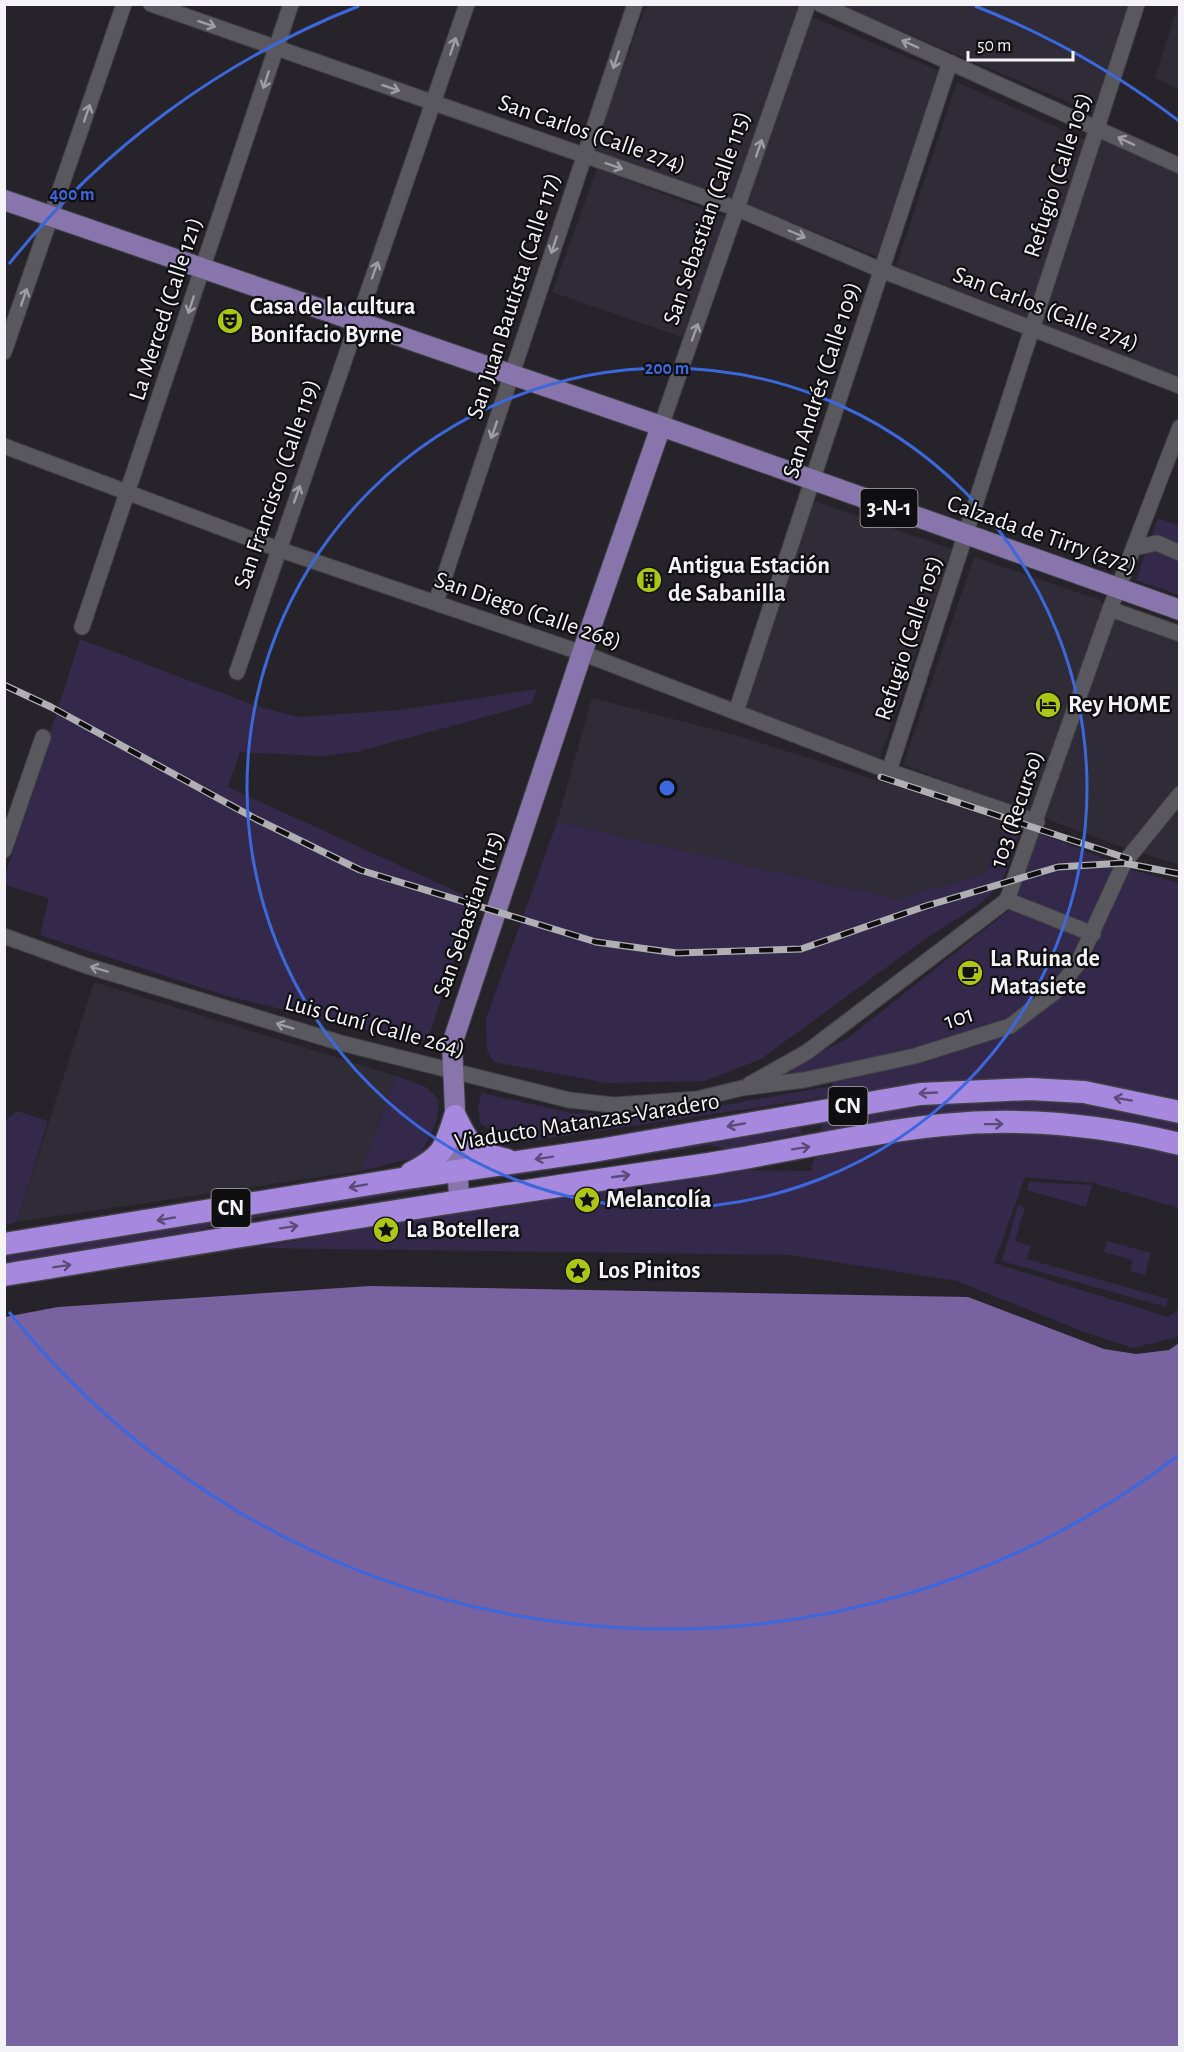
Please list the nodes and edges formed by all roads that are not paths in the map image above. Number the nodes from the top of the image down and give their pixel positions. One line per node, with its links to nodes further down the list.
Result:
1 (124, 4): 17 (street, one-way to 1)
2 (151, 4): 9 (street, San Carlos (Calle 274), one-way to 9)
3 (291, 4): 9 (street, La Merced (Calle 121))
4 (467, 4): 11 (street, San Francisco (Calle 119), one-way to 4)
5 (635, 4): 13 (street, San Juan Bautista (Calle 117), one-way to 13)
6 (808, 4): 16 (street, San Sebastian (Calle 115), one-way to 6)
7 (820, 4): 10 (street, one-way to 7)
8 (1137, 4): 12 (street, Refugio (Calle 105))
9 (276, 48): 11 (street, San Carlos (Calle 274), one-way to 11); 18 (street, La Merced (Calle 121), one-way to 18)
10 (950, 62): 12 (street); 19 (street, San Andrés (Calle 109))
11 (434, 103): 13 (street, San Carlos (Calle 274)); 20 (street, San Francisco (Calle 119), one-way to 11)
12 (1097, 128): 14 (street, one-way to 12); 21 (street, Refugio (Calle 105))
13 (583, 155): 16 (street, San Carlos (Calle 274), one-way to 16); 23 (street, San Juan Bautista (Calle 117), one-way to 23)
14 (1179, 166)
15 (4, 200): 17 (main road, Calzada de Tirry (272) / 3-N-1)
16 (738, 209): 19 (street, San Carlos (Calle 274), one-way to 19); 25 (street, San Sebastian (Calle 115), one-way to 16)
17 (51, 217): 18 (main road, Calzada de Tirry (272) / 3-N-1); 22 (street, one-way to 17)
18 (202, 270): 20 (main road, Calzada de Tirry (272) / 3-N-1); 29 (street, La Merced (Calle 121), one-way to 29)
19 (881, 270): 21 (street, San Carlos (Calle 274)); 28 (street, San Andrés (Calle 109))
20 (356, 323): 23 (main road, Calzada de Tirry (272) / 3-N-1); 32 (street, San Francisco (Calle 119), one-way to 20)
21 (1032, 328): 24 (street, San Carlos (Calle 274)); 30 (street, Refugio (Calle 105))
22 (4, 352)
23 (512, 376): 25 (main road, Calzada de Tirry (272) / 3-N-1); 35 (street, San Juan Bautista (Calle 117), one-way to 35)
24 (1179, 386)
25 (661, 426): 28 (main road, Calzada de Tirry (272) / 3-N-1); 40 (main road, San Sebastian (Calle 115))
26 (1179, 427): 31 (street, 103 (Recurso))
27 (4, 446): 29 (street, San Diego (Calle 268))
28 (813, 480): 30 (main road, Calzada de Tirry (272) / 3-N-1); 42 (street, San Andrés (Calle 109))
29 (129, 494): 32 (street, San Diego (Calle 268)); 38 (street, La Merced (Calle 121))
30 (966, 535): 34 (main road, Calzada de Tirry (272) / 3-N-1); 44 (street, Refugio (Calle 105))
31 (1134, 548): 33 (street); 34 (street, 103 (Recurso))
32 (278, 549): 35 (street, San Diego (Calle 268)); 41 (street, San Francisco (Calle 119))
33 (1179, 553)
34 (1118, 588): 36 (street, 103 (Recurso)); 37 (main road, Calzada de Tirry (272) / 3-N-1)
35 (436, 602): 40 (street, San Diego (Calle 268))
36 (1110, 609): 39 (street); 46 (street, 103 (Recurso))
37 (1179, 610)
38 (82, 627)
39 (1179, 634)
40 (582, 652): 42 (street, San Diego (Calle 268)); 51 (main road, San Sebastian (115))
41 (237, 672)
42 (736, 712): 44 (street, San Diego (Calle 268))
43 (43, 737): 47 (street)
44 (889, 771): 46 (street, San Diego (Calle 268))
45 (1179, 794): 49 (street, 101)
46 (1037, 822): 48 (street, 103 (Recurso))
47 (4, 850)
48 (1007, 900): 49 (street); 52 (street, 103 (Recurso))
49 (1093, 934): 52 (street, 101)
50 (4, 936): 51 (street, Luis Cuní (Calle 264), one-way to 50)
51 (453, 1070): 52 (street, Luis Cuní (Calle 264)); 54 (main road, San Sebastian (115))
52 (742, 1088)
53 (1179, 1112): 56 (highway, Viaducto Matanzas-Varadero / CN, one-way to 56)
54 (455, 1116): 56 (highway); 57 (main road, San Sebastian (115)); 58 (highway)
55 (1179, 1144): 59 (highway, CN, one-way to 55)
56 (517, 1162): 57 (highway, Viaducto Matanzas-Varadero / CN)
57 (458, 1170): 58 (highway, Viaducto Matanzas-Varadero / CN); 59 (main road, San Sebastian (115))
58 (401, 1179): 60 (highway, Viaducto Matanzas-Varadero / CN, one-way to 60)
59 (459, 1199): 61 (highway, CN, one-way to 59)
60 (4, 1244)
61 (4, 1275)

